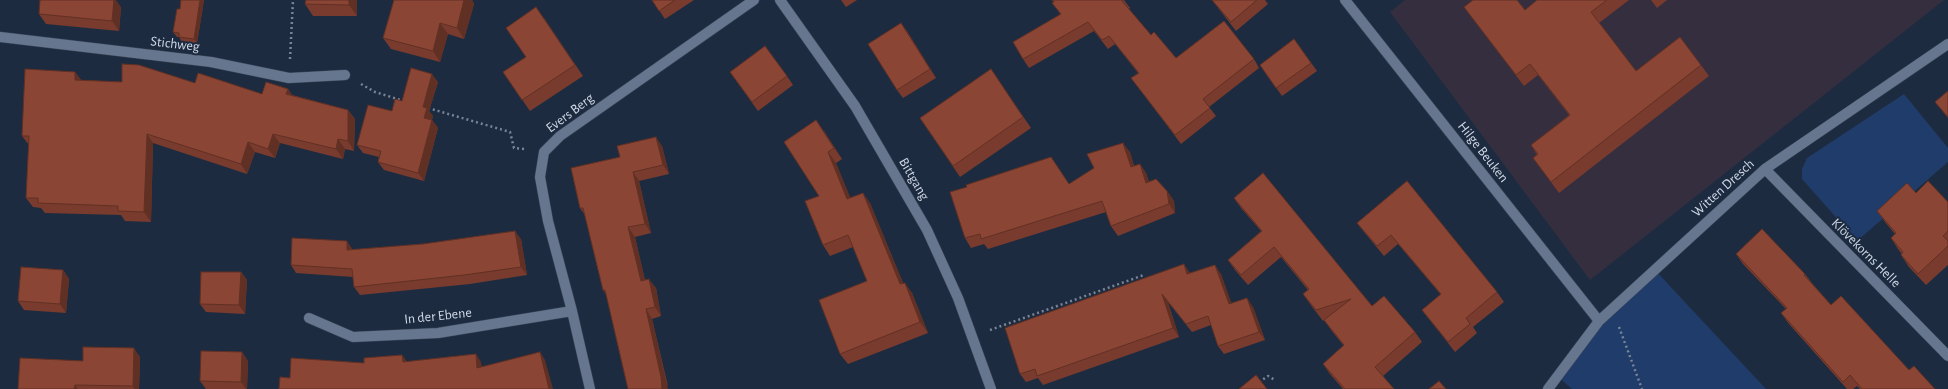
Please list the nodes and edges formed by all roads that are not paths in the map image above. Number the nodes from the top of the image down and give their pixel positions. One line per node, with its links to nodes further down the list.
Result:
1 (754, 0): 8 (street, Evers Berg)
2 (780, 0): 13 (street, Bittgang)
3 (1345, 0): 10 (street, Hilge Beuken)
4 (0, 37): 6 (street, Stichweg)
5 (1948, 44): 7 (street, Witten Dresch)
6 (345, 75)
7 (1765, 170): 10 (street, Witten Dresch); 11 (street, Klövekorns Helle)
8 (572, 311): 9 (street, In der Ebene); 12 (street, Evers Berg)
9 (309, 318)
10 (1599, 321): 14 (street, Witten Dresch)
11 (1948, 356)
12 (590, 389)
13 (990, 389)
14 (1548, 389)

